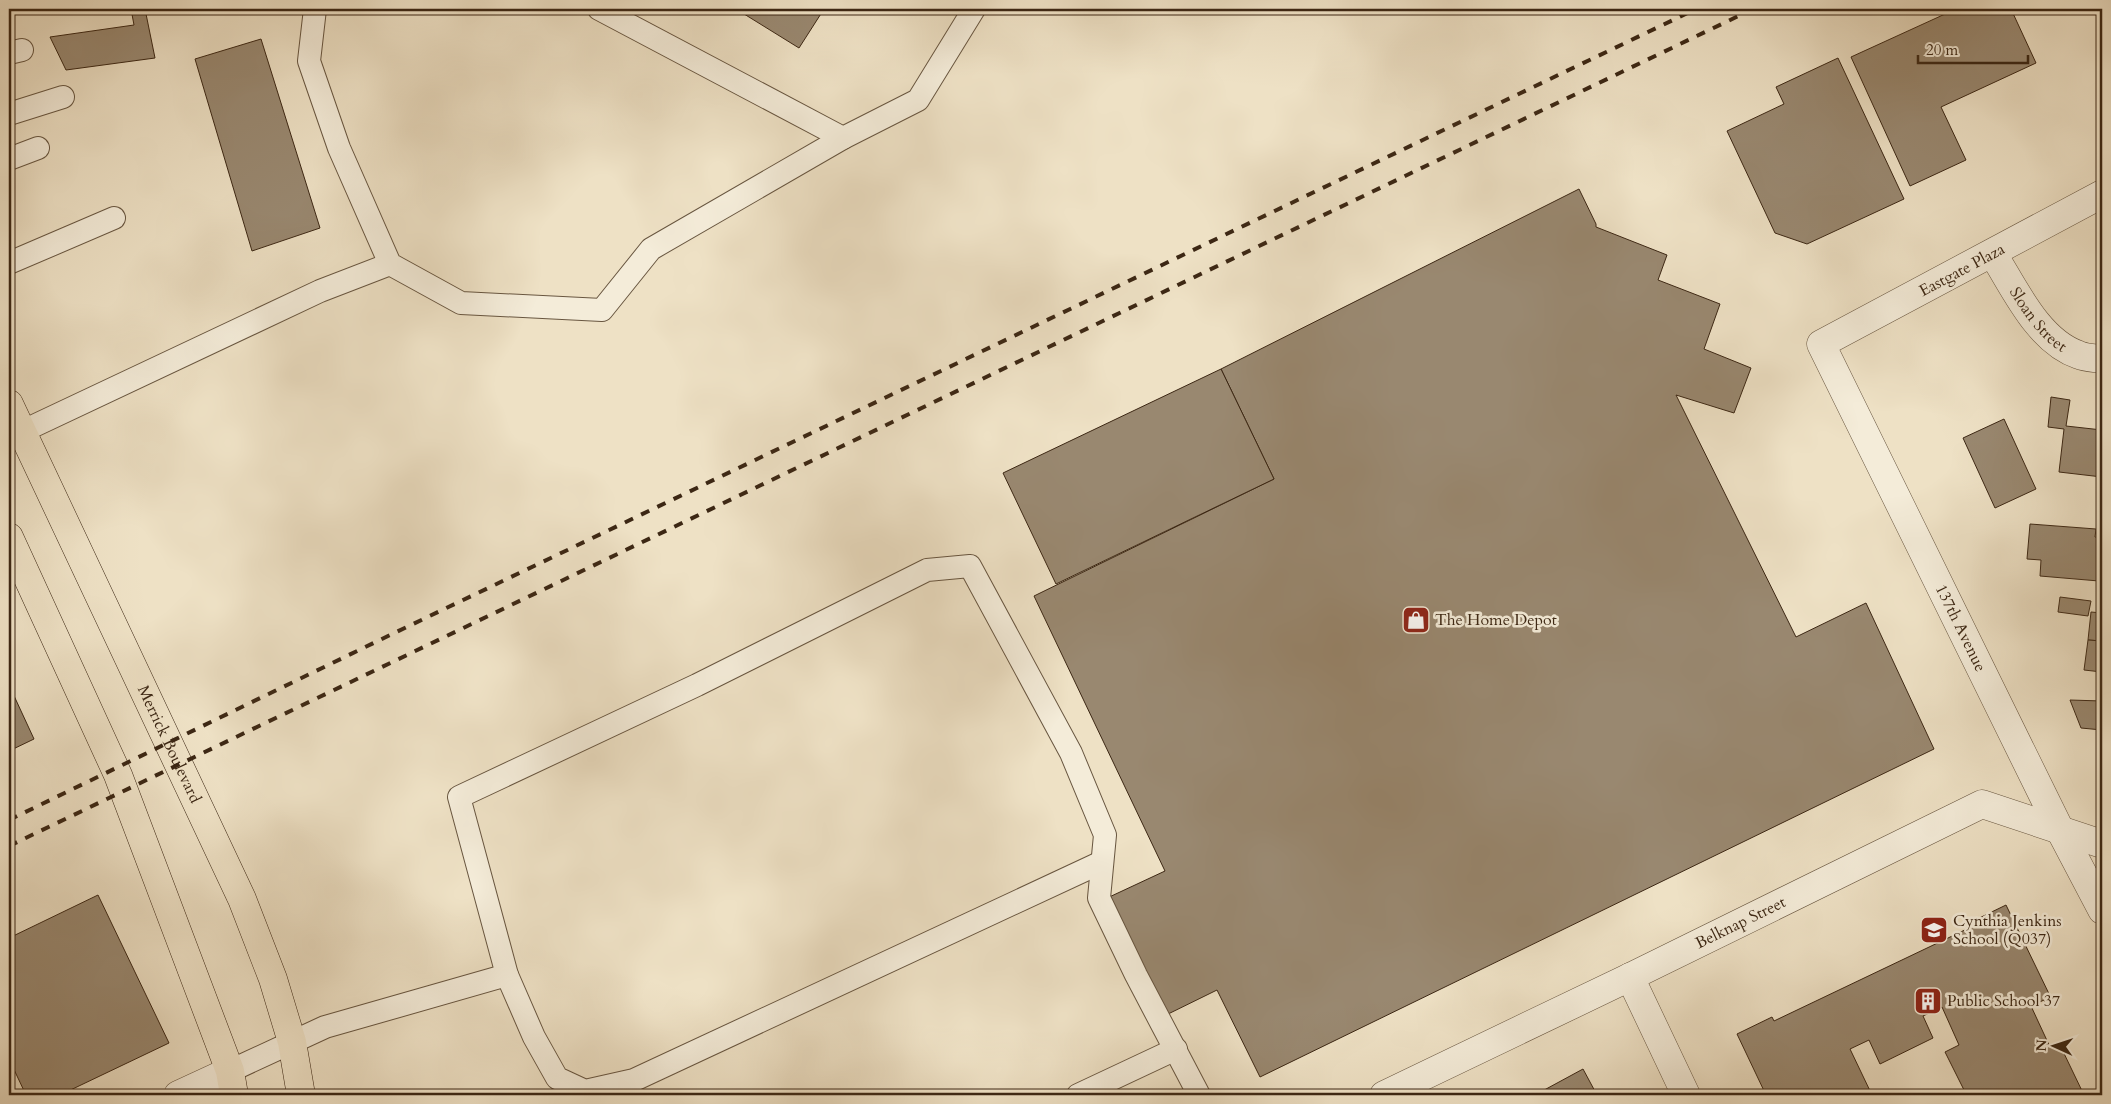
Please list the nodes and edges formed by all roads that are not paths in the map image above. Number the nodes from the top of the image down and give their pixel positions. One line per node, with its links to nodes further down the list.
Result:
1 (315, 9): 13 (lane)
2 (599, 9): 6 (lane)
3 (974, 9): 6 (lane)
4 (63, 97): 5 (lane)
5 (9, 114)
6 (843, 138): 13 (lane)
7 (38, 148): 8 (lane)
8 (9, 159)
9 (2102, 194): 11 (street, Eastgate Plaza)
10 (114, 218): 12 (lane)
11 (1993, 254): 14 (street, Eastgate Plaza); 15 (street, Sloan Street)
12 (9, 263)
13 (390, 264): 17 (lane)
14 (1821, 344): 19 (street, 137th Avenue)
15 (2102, 359)
16 (9, 404): 17 (main road, Merrick Boulevard)
17 (15, 435): 25 (main road, Merrick Boulevard)
18 (9, 537): 27 (main road)
19 (2061, 832): 20 (street, Belknap Street); 22 (street, 137th Avenue); 24 (street, Belknap Street)
20 (2102, 844)
21 (1102, 862): 23 (lane); 26 (lane); 28 (lane)
22 (2102, 910)
23 (507, 975): 25 (lane); 28 (lane)
24 (1630, 977): 33 (street, Belknap Street); 34 (street)
25 (292, 1042): 27 (lane); 30 (main road, Merrick Boulevard)
26 (1176, 1049): 31 (lane); 32 (lane)
27 (232, 1083): 29 (street)
28 (555, 1087)
29 (178, 1095)
30 (301, 1095)
31 (1078, 1095)
32 (1199, 1095)
33 (1384, 1095)
34 (1686, 1095)

